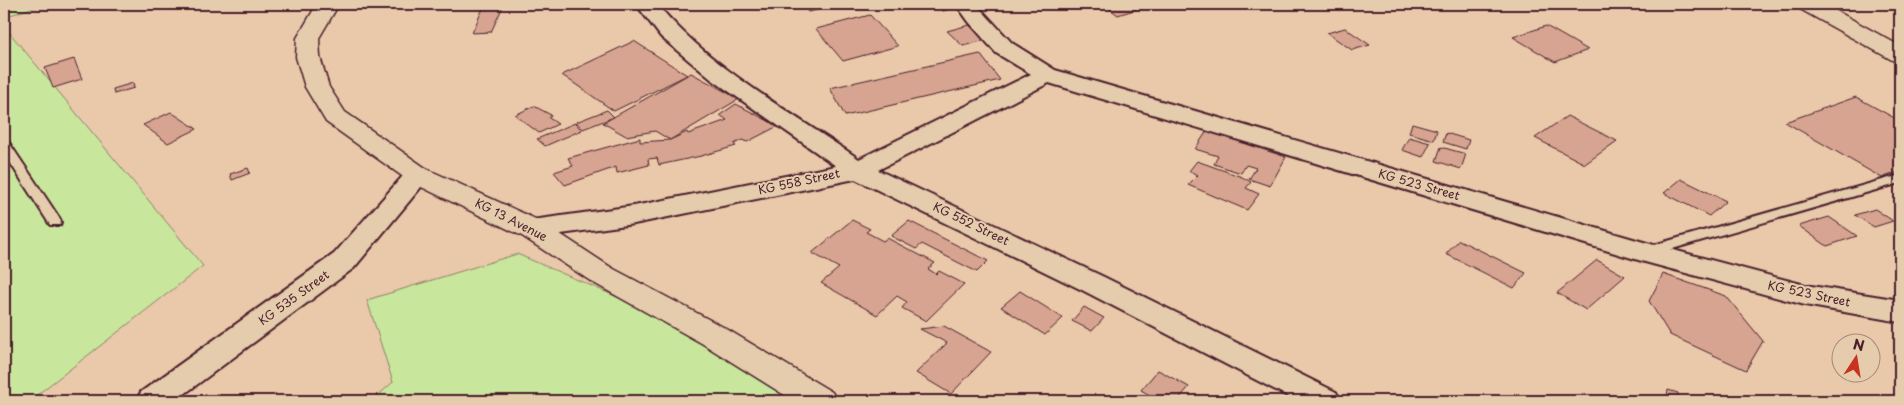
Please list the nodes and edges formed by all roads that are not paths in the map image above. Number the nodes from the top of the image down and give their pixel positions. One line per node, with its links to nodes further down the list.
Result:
1 (328, 4): 9 (street, KG 13 Avenue)
2 (646, 4): 8 (street, KG 552 Street)
3 (966, 4): 6 (street, KG 523 Street)
4 (1808, 4): 5 (street)
5 (1900, 55)
6 (1047, 75): 8 (street, KG 558 Street); 13 (street, KG 523 Street)
7 (4, 144): 11 (lane)
8 (858, 170): 12 (street, KG 558 Street); 17 (street, KG 552 Street)
9 (418, 174): 12 (street, KG 13 Avenue); 15 (street, KG 535 Street)
10 (1900, 179): 13 (lane)
11 (55, 222)
12 (532, 229): 16 (street, KG 13 Avenue)
13 (1645, 252): 14 (street, KG 523 Street)
14 (1900, 311)
15 (152, 401)
16 (820, 401)
17 (1325, 401)

